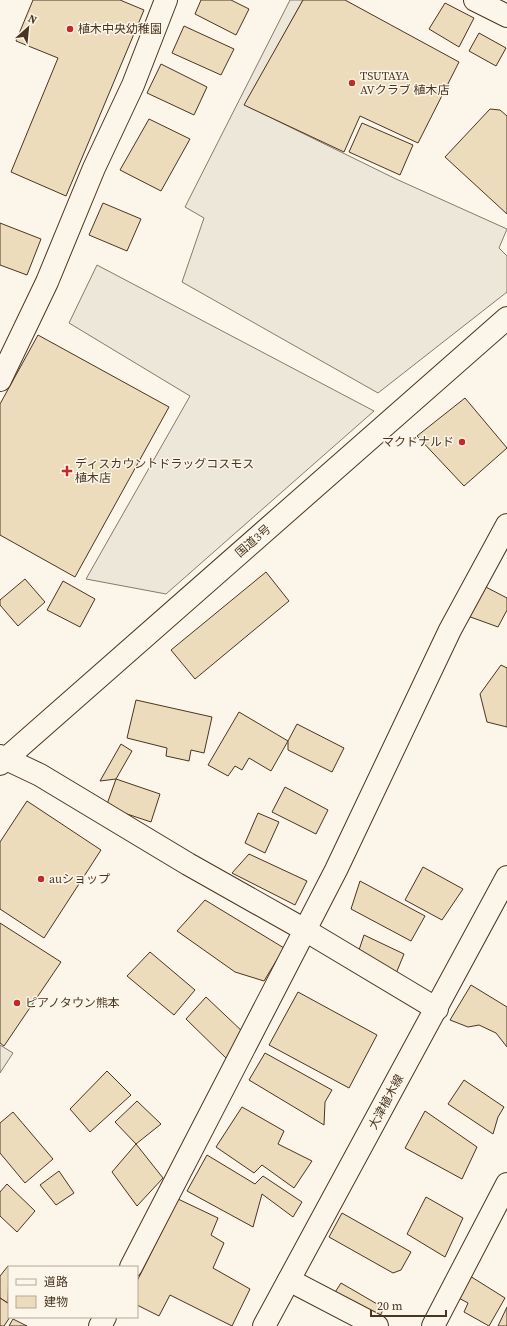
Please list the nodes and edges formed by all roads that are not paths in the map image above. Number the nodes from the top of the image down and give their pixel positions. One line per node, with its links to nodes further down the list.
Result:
1 (166, 0): 5 (main road)
2 (475, 0): 3 (main road)
3 (507, 16)
4 (507, 318): 7 (main road, 国道3号)
5 (0, 380)
6 (507, 525): 9 (main road)
7 (2, 760): 9 (main road)
8 (507, 877): 10 (main road, 大津植木線)
9 (305, 930): 10 (main road); 12 (main road)
10 (436, 1009): 13 (main road, 大津植木線)
11 (507, 1184): 16 (main road)
12 (132, 1266)
13 (289, 1280): 14 (main road, 大津植木線); 15 (main road)
14 (264, 1326)
15 (377, 1326)
16 (433, 1326)

